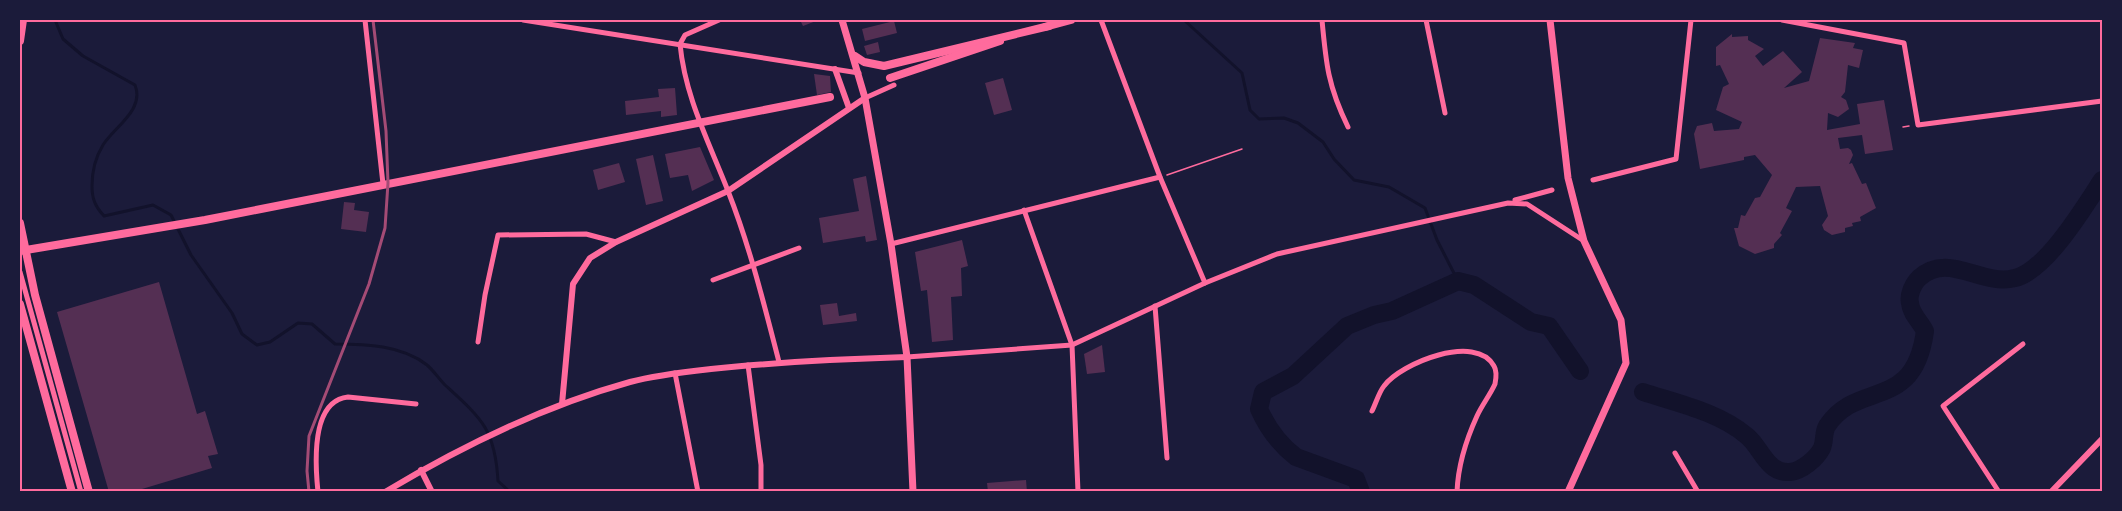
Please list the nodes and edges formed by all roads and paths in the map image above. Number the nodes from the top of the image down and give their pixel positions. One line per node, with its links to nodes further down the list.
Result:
1 (23, 20): 14 (highway)
2 (365, 20): 30 (street)
3 (523, 20): 15 (street)
4 (719, 20): 15 (street)
5 (842, 20): 16 (main road)
6 (1071, 20): 13 (main road)
7 (1101, 20): 28 (street)
8 (1322, 20): 26 (street)
9 (1426, 20): 24 (street)
10 (1550, 20): 36 (main road)
11 (1691, 20): 29 (street)
12 (1782, 20): 22 (street)
13 (1049, 26): 16 (main road); 19 (main road)
14 (20, 41)
15 (680, 44): 17 (street); 25 (street)
16 (855, 57): 18 (main road)
17 (835, 69): 18 (street); 23 (street)
18 (859, 73): 21 (main road)
19 (892, 81): 21 (street)
20 (830, 97): 25 (main road)
21 (865, 98): 23 (street); 38 (main road)
22 (2103, 101)
23 (849, 108): 32 (street)
24 (1445, 113)
25 (699, 124): 30 (main road); 32 (street)
26 (1348, 127)
27 (1242, 149): 28 (path)
28 (1160, 177): 34 (street); 44 (street)
29 (1593, 180)
30 (383, 184): 40 (main road)
31 (1552, 190): 33 (street)
32 (728, 191): 37 (street); 41 (street)
33 (1508, 203): 36 (street); 44 (street)
34 (1024, 210): 38 (street); 49 (street)
35 (20, 223): 63 (highway)
36 (1584, 241): 72 (main road)
37 (616, 242): 47 (street); 55 (street)
38 (891, 244): 50 (main road)
39 (799, 248): 41 (street)
40 (20, 251)
41 (755, 264): 43 (street); 51 (street)
42 (20, 272): 62 (street)
43 (713, 280)
44 (1205, 283): 46 (street)
45 (20, 304): 61 (highway)
46 (1155, 306): 49 (street); 59 (street)
47 (478, 342)
48 (2023, 344): 74 (street)
49 (1072, 345): 50 (street); 70 (street)
50 (907, 357): 51 (street); 69 (main road)
51 (778, 362): 52 (street)
52 (748, 365): 53 (street); 68 (street)
53 (675, 373): 55 (street); 67 (street)
54 (416, 404): 64 (street)
55 (562, 404): 60 (street)
56 (1372, 411): 71 (street)
57 (2103, 439): 75 (street)
58 (1675, 453): 73 (street)
59 (1167, 458)
60 (421, 470): 65 (street); 66 (street)
61 (72, 492)
62 (81, 492)
63 (89, 492)
64 (318, 492)
65 (385, 492)
66 (432, 492)
67 (698, 492)
68 (761, 492)
69 (913, 492)
70 (1077, 492)
71 (1457, 492)
72 (1568, 492)
73 (1698, 492)
74 (1998, 492)
75 (2051, 492)

